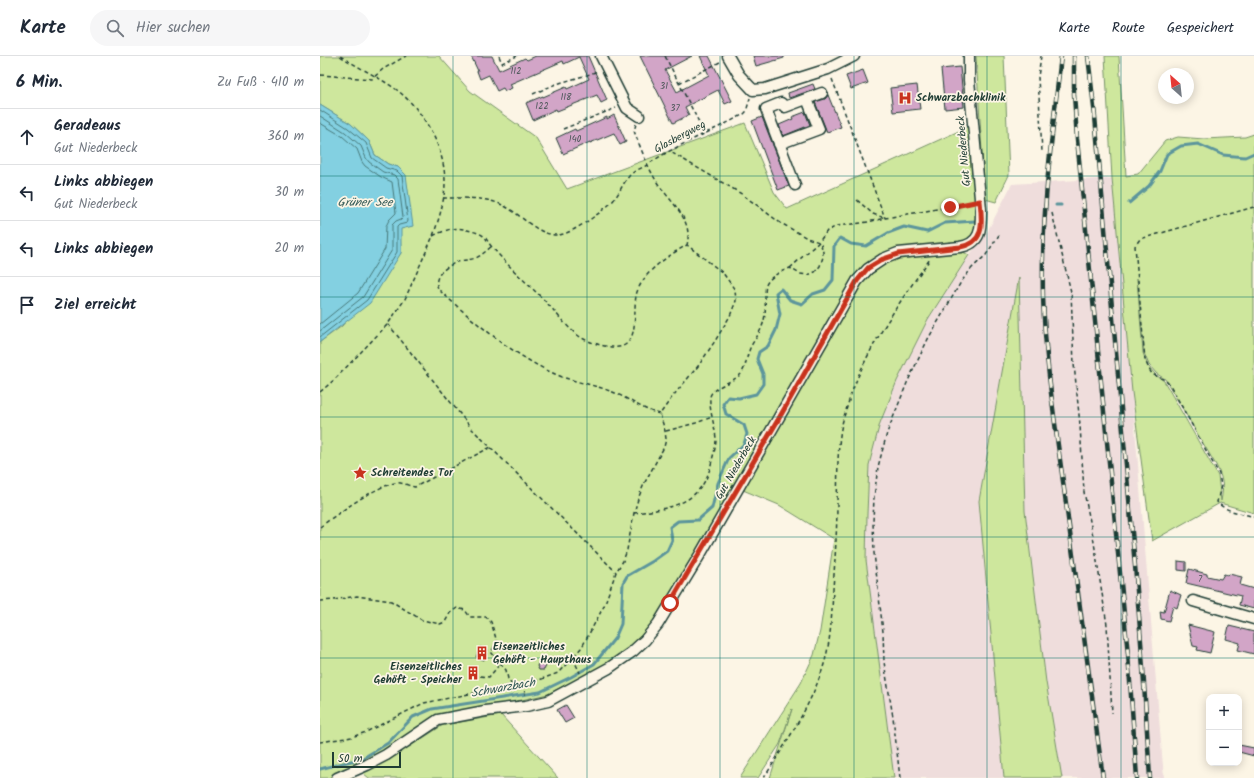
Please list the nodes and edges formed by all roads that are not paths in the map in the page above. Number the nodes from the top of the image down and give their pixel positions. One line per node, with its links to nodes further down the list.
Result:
1 (602, 56): 9 (street)
2 (854, 56): 5 (street)
3 (969, 56): 14 (street, Gut Niederbeck)
4 (728, 57): 5 (street)
5 (765, 89): 8 (street)
6 (822, 93): 7 (street)
7 (808, 99): 8 (street); 10 (street)
8 (781, 103): 10 (street)
9 (639, 116)
10 (779, 144): 11 (street)
11 (795, 185)
12 (1193, 601): 13 (street)
13 (1254, 619)
14 (337, 778)

